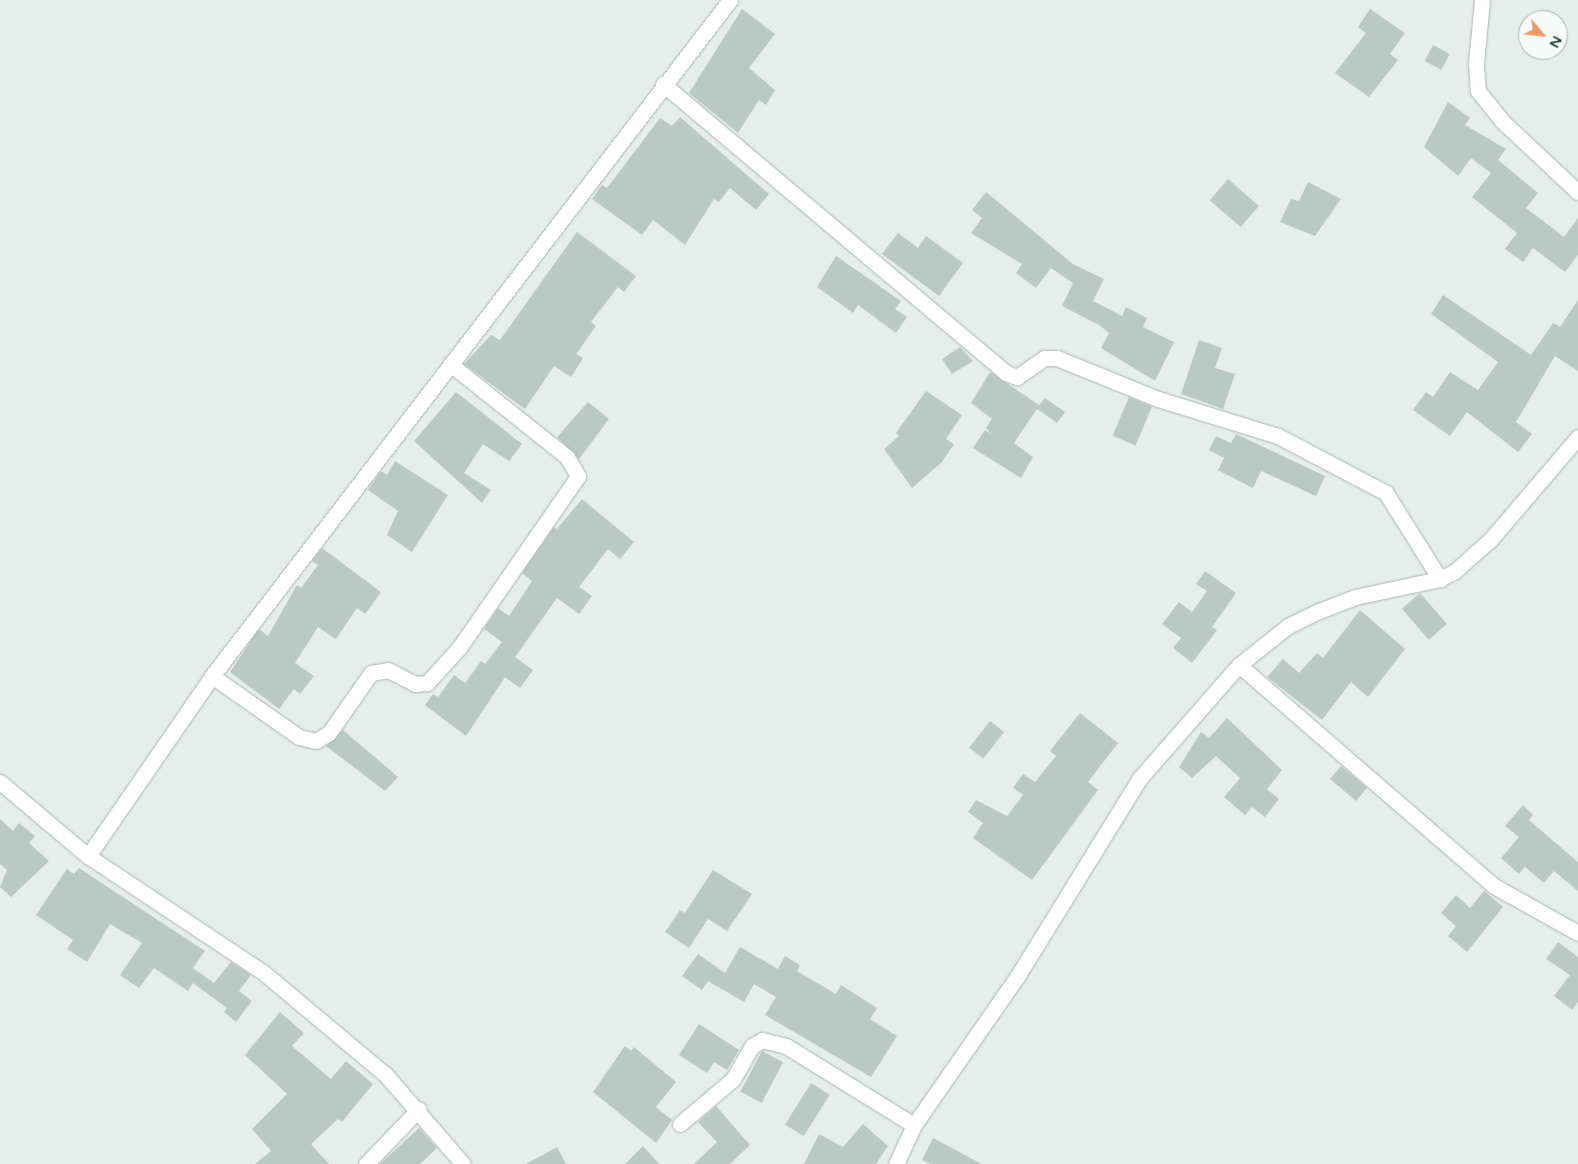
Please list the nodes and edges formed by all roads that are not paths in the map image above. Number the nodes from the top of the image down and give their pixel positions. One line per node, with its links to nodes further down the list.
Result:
1 (730, 0): 3 (street)
2 (1482, 0): 4 (street)
3 (663, 84): 5 (street); 7 (street)
4 (1578, 192)
5 (450, 364): 9 (street); 9 (street)
6 (1578, 438): 7 (street)
7 (1440, 579): 8 (street)
8 (1239, 665): 12 (street); 15 (street)
9 (212, 676): 11 (street)
10 (0, 782): 11 (street)
11 (88, 856): 13 (street)
12 (1578, 933)
13 (419, 1109): 16 (street); 17 (street)
14 (680, 1124): 15 (street)
15 (914, 1126): 18 (street)
16 (366, 1164)
17 (463, 1164)
18 (896, 1164)

